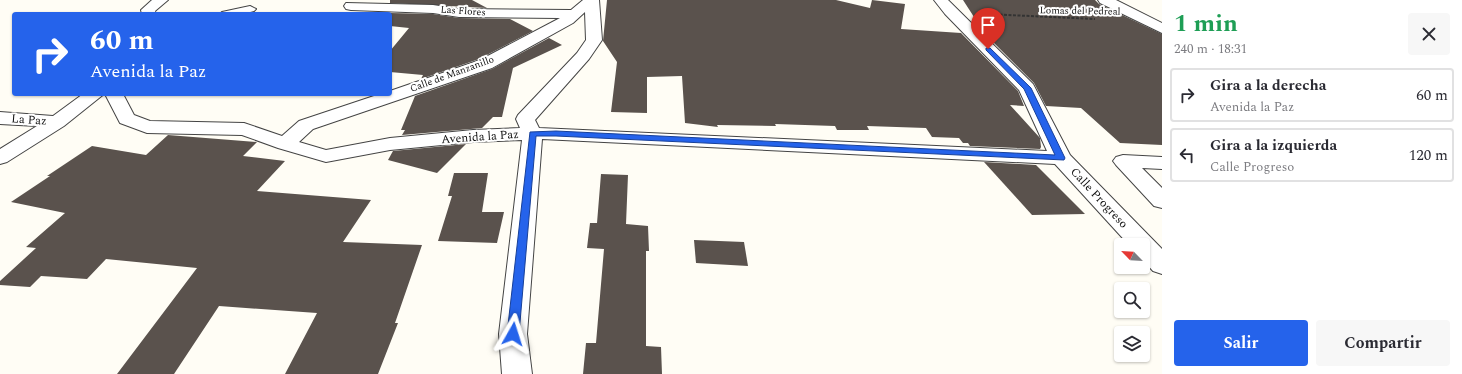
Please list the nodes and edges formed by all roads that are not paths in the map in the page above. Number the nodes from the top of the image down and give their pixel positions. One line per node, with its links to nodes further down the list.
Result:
1 (161, 0): 7 (street)
2 (592, 0): 9 (street, Calle de Manzanillo); 17 (street)
3 (1105, 0): 10 (street)
4 (351, 6): 9 (street, Las Flores)
5 (945, 6): 20 (street, Calle Progreso)
6 (250, 9): 8 (lane)
7 (148, 12)
8 (236, 12)
9 (576, 14): 14 (street, Calle de Manzanillo)
10 (1162, 29)
11 (92, 96): 16 (street)
12 (115, 96): 18 (street, Avenida la Paz)
13 (392, 96): 18 (street, Calle de Manzanillo)
14 (392, 96)
15 (0, 118): 16 (street, La Paz)
16 (57, 122): 19 (street)
17 (532, 134): 18 (street, Avenida la Paz); 20 (street, Avenida la Paz); 26 (street)
18 (285, 144)
19 (0, 158)
20 (1060, 158): 23 (street, Calle Progreso)
21 (1162, 163): 22 (street)
22 (1162, 201)
23 (1136, 238)
24 (1150, 252): 25 (street, Calle Progreso)
25 (1162, 265)
26 (513, 334): 27 (street); 28 (street)
27 (500, 374)
28 (516, 374)

